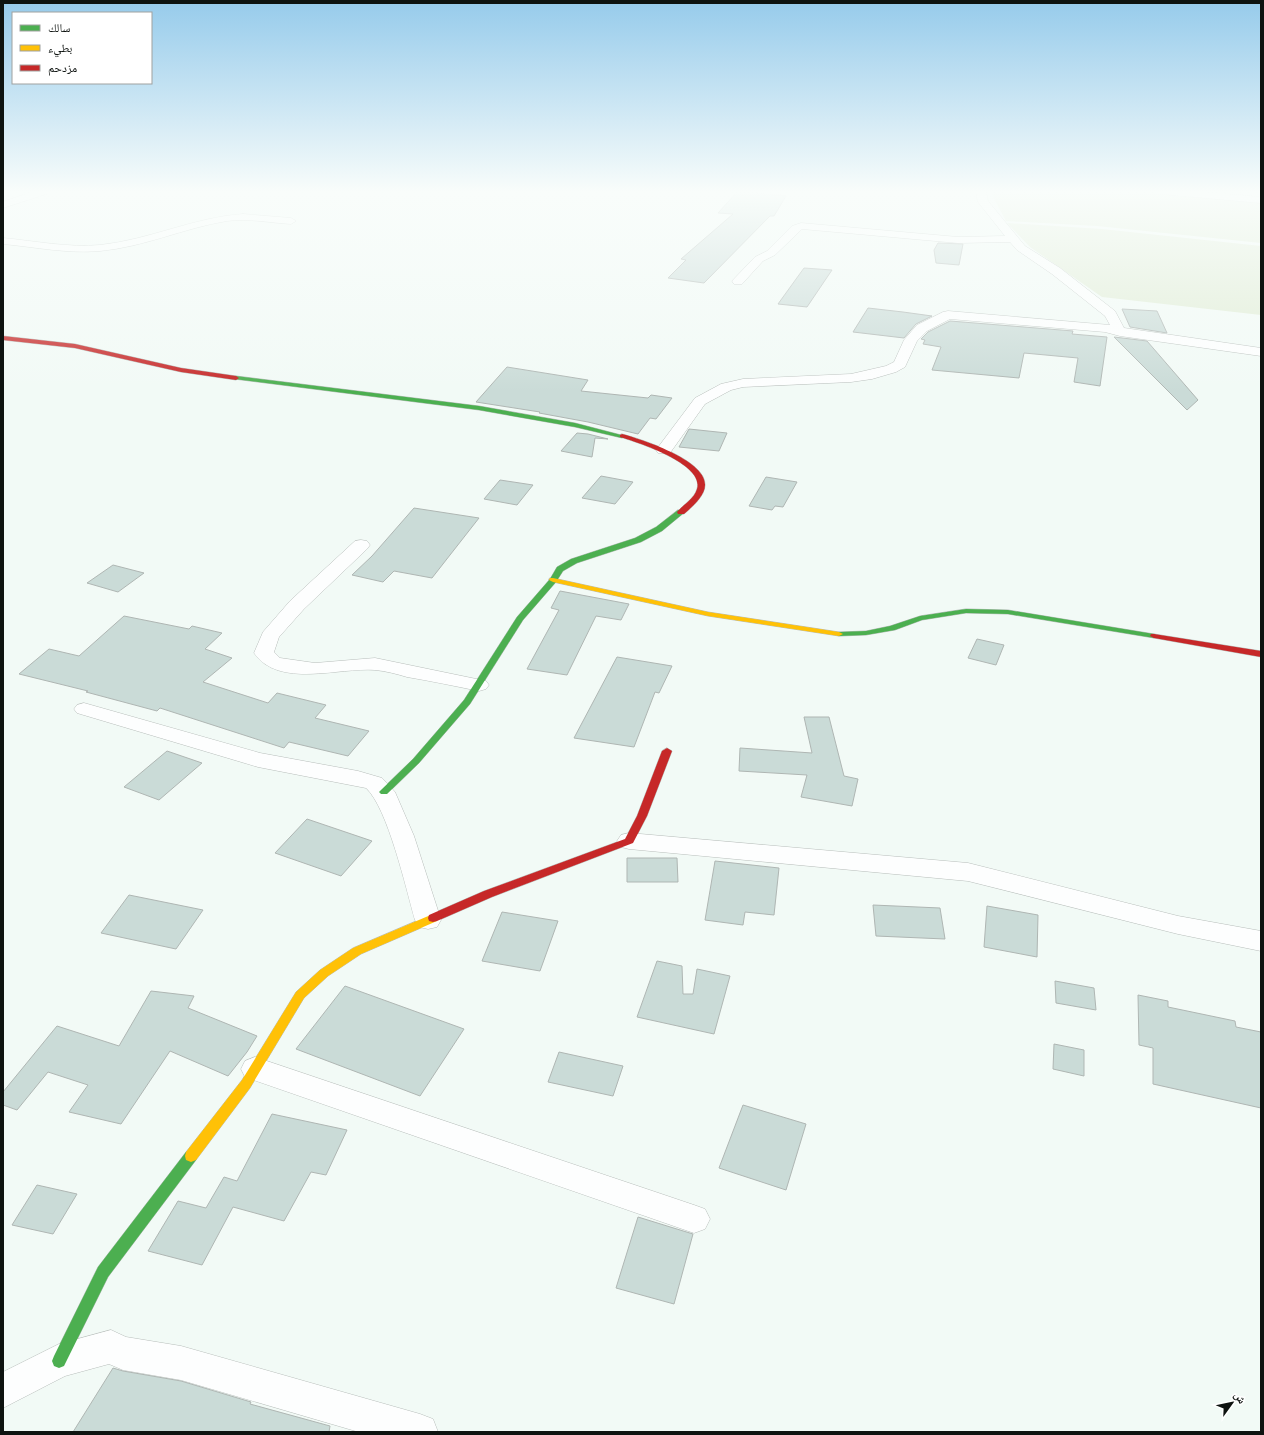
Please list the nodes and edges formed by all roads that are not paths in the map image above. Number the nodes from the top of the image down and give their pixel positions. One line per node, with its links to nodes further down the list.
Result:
1 (761, 258): 3 (street)
2 (1036, 258): 4 (street)
3 (738, 281)
4 (1120, 332): 6 (street); 7 (street)
5 (3, 338): 7 (street)
6 (1261, 352)
7 (664, 450): 9 (street)
8 (361, 545): 11 (street)
9 (553, 580): 10 (street); 11 (street)
10 (1261, 654)
11 (478, 685): 14 (street)
12 (84, 709): 14 (street)
13 (667, 751): 15 (street)
14 (384, 792): 16 (street)
15 (629, 841): 16 (street); 17 (street)
16 (428, 920): 18 (street)
17 (1261, 941)
18 (255, 1069): 19 (street); 20 (street)
19 (694, 1219)
20 (59, 1361): 21 (street); 22 (street)
21 (5, 1395)
22 (420, 1432)

